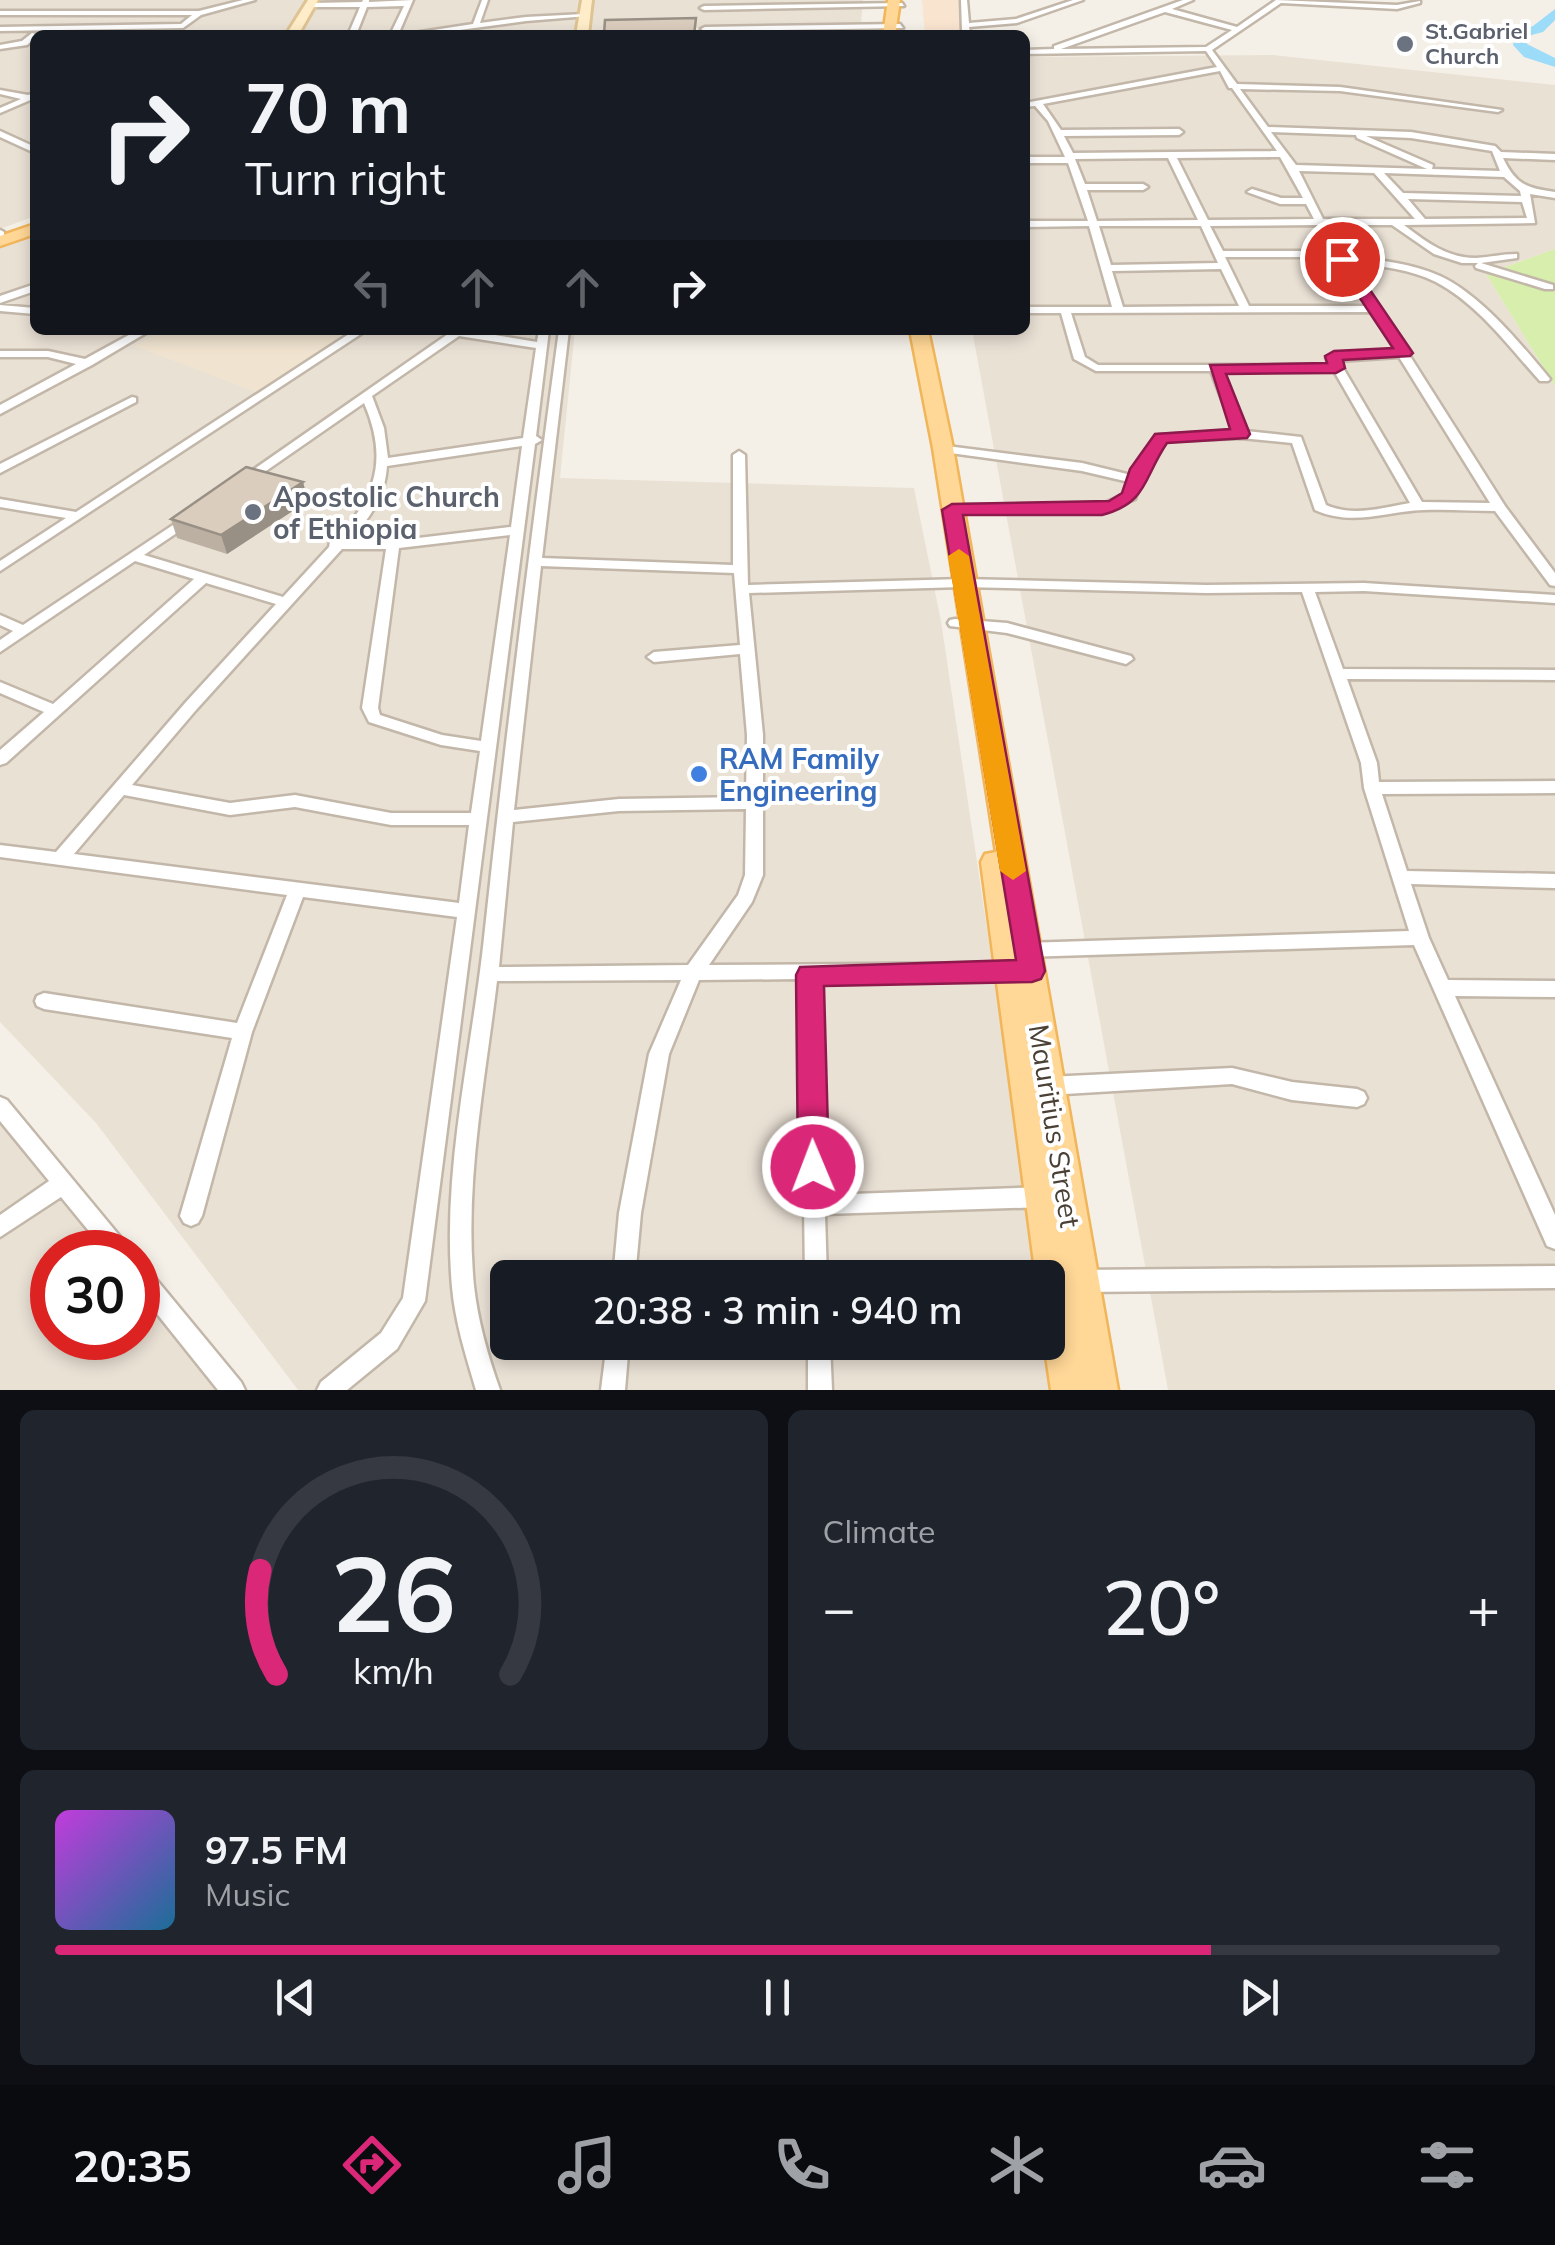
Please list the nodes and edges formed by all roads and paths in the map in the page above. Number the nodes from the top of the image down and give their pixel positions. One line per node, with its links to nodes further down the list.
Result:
1 (252, 0): 17 (street)
2 (484, 0): 20 (street)
3 (586, 0): 18 (street)
4 (600, 0): 19 (street)
5 (964, 0): 21 (street)
6 (1080, 0): 21 (street)
7 (1190, 0): 15 (street)
8 (1280, 0): 13 (street); 22 (street)
9 (312, 2): 10 (street); 25 (street)
10 (365, 2): 11 (street); 26 (street)
11 (409, 2): 27 (street)
12 (898, 2): 14 (street); 31 (main road)
13 (1418, 2)
14 (703, 4): 30 (street)
15 (1167, 10): 22 (street); 38 (street)
16 (0, 13): 17 (street)
17 (200, 13): 24 (street)
18 (584, 16): 20 (street); 29 (street)
19 (599, 21)
20 (476, 25): 28 (street)
21 (966, 25): 32 (street)
22 (1234, 28): 36 (street)
23 (0, 29): 33 (street)
24 (182, 30)
25 (295, 30)
26 (354, 30)
27 (396, 30)
28 (450, 30)
29 (583, 30)
30 (705, 30)
31 (895, 30)
32 (966, 30)
33 (30, 32)
34 (30, 38): 35 (street)
35 (0, 48)
36 (1208, 49): 38 (street); 39 (street)
37 (1030, 52): 38 (street)
38 (1046, 52)
39 (1219, 68): 40 (street); 44 (street)
40 (1232, 86): 46 (street); 48 (street)
41 (0, 92): 42 (street)
42 (30, 97)
43 (30, 98): 47 (street)
44 (1039, 105): 45 (street); 51 (street)
45 (1030, 106)
46 (1498, 110)
47 (0, 112)
48 (1266, 129): 49 (street); 54 (street)
49 (1347, 130): 55 (street); 62 (street)
50 (1179, 132): 51 (street)
51 (1059, 133): 58 (street)
52 (0, 134): 53 (street)
53 (30, 148)
54 (1283, 154): 56 (street); 60 (street)
55 (1500, 155): 57 (street); 64 (street)
56 (1172, 156): 58 (street); 77 (street)
57 (1555, 157)
58 (1069, 158): 59 (street); 66 (street)
59 (1030, 160)
60 (1293, 168): 61 (street); 72 (street)
61 (1377, 170): 62 (street); 70 (street)
62 (1441, 172): 63 (street)
63 (1458, 173): 64 (street); 71 (street)
64 (1506, 174): 68 (street)
65 (1142, 186): 66 (street)
66 (1080, 187): 78 (street)
67 (1252, 192): 72 (street)
68 (1525, 194): 69 (street); 71 (street); 75 (street)
69 (1555, 195)
70 (1398, 196): 71 (street); 75 (street)
71 (1476, 198)
72 (1311, 201): 73 (street)
73 (1318, 220): 74 (street); 77 (street); 82 (street)
74 (1396, 223): 75 (street); 86 (street)
75 (1424, 223)
76 (1030, 224): 78 (street)
77 (1205, 224): 78 (street); 81 (street)
78 (1092, 225): 85 (street)
79 (30, 227): 80 (main road)
80 (0, 236)
81 (1218, 254): 82 (street); 84 (street)
82 (1341, 256): 86 (street); 93 (street)
83 (1512, 256): 86 (street)
84 (1224, 266): 85 (street); 91 (street)
85 (1106, 268): 92 (street)
86 (1469, 275): 87 (street); 110 (street)
87 (1549, 288)
88 (30, 289): 89 (street)
89 (0, 300)
90 (0, 308): 96 (street)
91 (1244, 308): 92 (street); 93 (street)
92 (1118, 309): 95 (street)
93 (1376, 309): 105 (street)
94 (1030, 310): 95 (street)
95 (1064, 310): 108 (street)
96 (30, 311)
97 (137, 335): 107 (street)
98 (354, 335): 128 (street)
99 (448, 335): 111 (street)
100 (498, 335): 104 (street)
101 (563, 335): 115 (street)
102 (906, 335): 138 (main road, Mauritius Street)
103 (920, 335): 117 (main road, Mauritius Street)
104 (543, 338): 116 (street)
105 (1404, 353): 109 (street); 125 (street)
106 (0, 354): 107 (street)
107 (88, 362): 113 (street)
108 (1216, 368): 109 (street); 114 (street)
109 (1336, 368): 124 (street)
110 (1544, 379)
111 (367, 397): 119 (street); 122 (street)
112 (132, 400): 120 (street)
113 (0, 410)
114 (1241, 434): 121 (street); 124 (street)
115 (550, 440): 116 (street); 133 (street)
116 (530, 441): 119 (street); 129 (street)
117 (943, 448): 121 (street); 126 (main road, Mauritius Street)
118 (739, 454): 135 (street)
119 (382, 463): 130 (street)
120 (0, 468)
121 (1134, 480): 126 (street)
122 (232, 489)
123 (0, 503): 128 (street)
124 (1418, 506): 125 (street)
125 (1498, 507): 137 (street)
126 (952, 510): 138 (main road, Mauritius Street)
127 (200, 512): 132 (street)
128 (78, 516): 134 (street)
129 (518, 530): 131 (street); 154 (street)
130 (336, 545): 131 (street); 142 (street)
131 (393, 545): 154 (street)
132 (135, 556): 136 (street); 145 (street)
133 (534, 562): 135 (street); 160 (street)
134 (0, 567)
135 (740, 569): 140 (street)
136 (204, 578): 142 (street); 153 (street)
137 (1555, 582)
138 (955, 583): 139 (street); 140 (street); 144 (main road, Mauritius Street)
139 (1307, 588): 141 (street); 150 (street)
140 (744, 590): 147 (street)
141 (1555, 599)
142 (287, 603): 158 (street)
143 (0, 619): 145 (street)
144 (963, 623): 149 (street); 171 (main road, Mauritius Street)
145 (24, 631): 146 (street)
146 (0, 647)
147 (748, 648): 148 (street); 159 (street)
148 (654, 657)
149 (1126, 660)
150 (1339, 674): 151 (street); 157 (street)
151 (1555, 674)
152 (0, 687): 153 (street)
153 (54, 710): 155 (street)
154 (486, 747): 161 (street)
155 (0, 758)
156 (1555, 787): 157 (street)
157 (1372, 788): 166 (street)
158 (121, 789): 161 (street); 163 (street)
159 (756, 803): 160 (street); 172 (street)
160 (505, 817): 164 (street)
161 (476, 819): 165 (street)
162 (0, 851): 163 (street)
163 (59, 860): 168 (street)
164 (499, 866): 165 (street); 173 (street)
165 (471, 868): 169 (street)
166 (1404, 878): 167 (street); 170 (street)
167 (1555, 881)
168 (297, 891): 169 (street); 178 (street)
169 (466, 912): 197 (street)
170 (1420, 938): 171 (street); 175 (street)
171 (1019, 960): 174 (street); 179 (main road, Mauritius Street); 183 (main road, Mauritius Street)
172 (693, 973): 173 (street); 174 (street); 189 (street)
173 (488, 974): 198 (street)
174 (810, 975): 184 (street)
175 (1443, 988): 176 (street); 188 (street)
176 (1555, 989)
177 (44, 1001): 178 (street)
178 (243, 1032): 185 (street)
179 (1048, 1086): 180 (street); 183 (main road, Mauritius Street)
180 (1357, 1098)
181 (0, 1106): 182 (street)
182 (62, 1184): 186 (street); 187 (street)
183 (1053, 1197): 184 (street); 192 (main road, Mauritius Street)
184 (814, 1206): 190 (street)
185 (190, 1216)
186 (0, 1227)
187 (101, 1230)
188 (1555, 1239)
189 (626, 1260)
190 (816, 1260)
191 (1555, 1277): 192 (street)
192 (1068, 1281): 201 (main road, Mauritius Street); 202 (main road, Mauritius Street)
193 (160, 1301): 196 (street)
194 (616, 1360): 199 (street)
195 (819, 1360): 200 (street)
196 (233, 1390)
197 (330, 1390)
198 (488, 1390)
199 (613, 1390)
200 (820, 1390)
201 (1070, 1390)
202 (1099, 1390)

